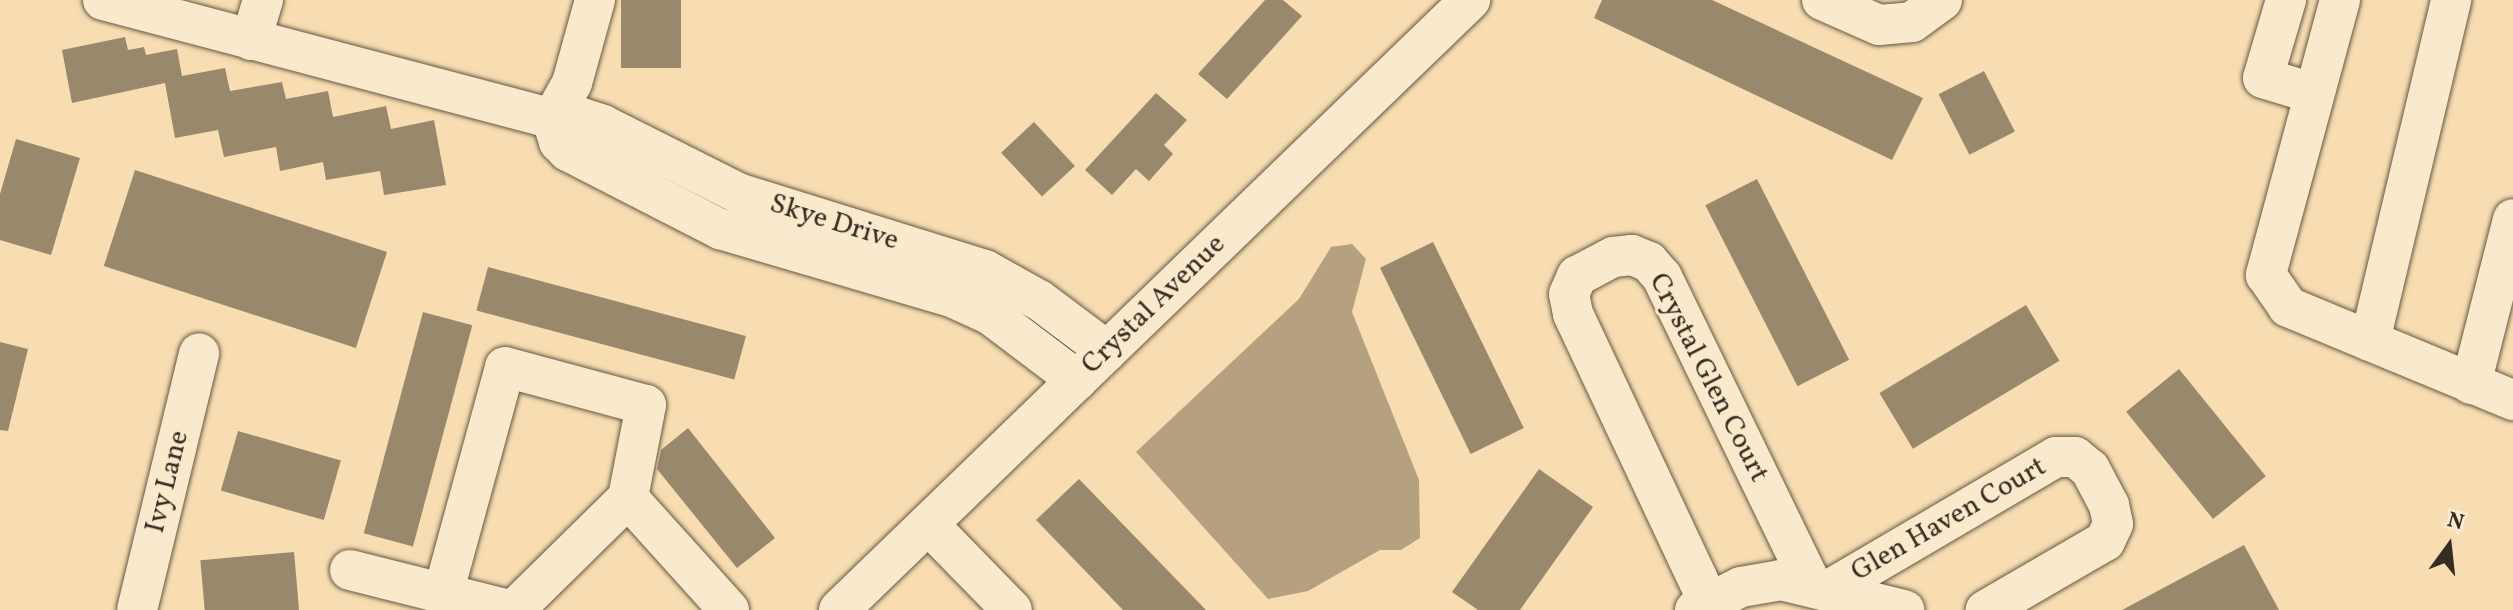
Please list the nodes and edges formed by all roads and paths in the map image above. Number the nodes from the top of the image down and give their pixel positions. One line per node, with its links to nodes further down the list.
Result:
1 (103, 0): 10 (street, Skye Drive)
2 (263, 0): 10 (street)
3 (595, 0): 12 (street)
4 (1470, 0): 17 (street, Crystal Avenue)
5 (1822, 0): 6 (street)
6 (1942, 0)
7 (2286, 0): 11 (street)
8 (2451, 0): 16 (street)
9 (2343, 3): 11 (street)
10 (251, 40): 12 (street, Skye Drive)
11 (2312, 93): 16 (street)
12 (552, 119): 14 (street, Skye Drive); 15 (street, Skye Drive)
13 (2513, 219): 20 (street)
14 (823, 221): 15 (street); 17 (street, Skye Drive)
15 (792, 254): 19 (street, Skye Drive)
16 (2370, 341): 20 (street)
17 (1107, 351): 19 (street, Crystal Avenue)
18 (199, 353): 28 (street, Ivy Lane)
19 (1077, 380): 23 (street, Crystal Avenue)
20 (2471, 384): 21 (street)
21 (2513, 400)
22 (628, 498): 26 (street); 29 (street); 30 (street)
23 (928, 524): 31 (street, Crystal Avenue); 32 (street)
24 (350, 570): 26 (street)
25 (1820, 588): 27 (street); 27 (street, Crystal Glen Court); 33 (street); 34 (street, Glen Haven Court)
26 (443, 594): 29 (street)
27 (1702, 607)
28 (137, 610)
29 (511, 610)
30 (729, 610)
31 (839, 610)
32 (1012, 610)
33 (1904, 610)
34 (1986, 610)

